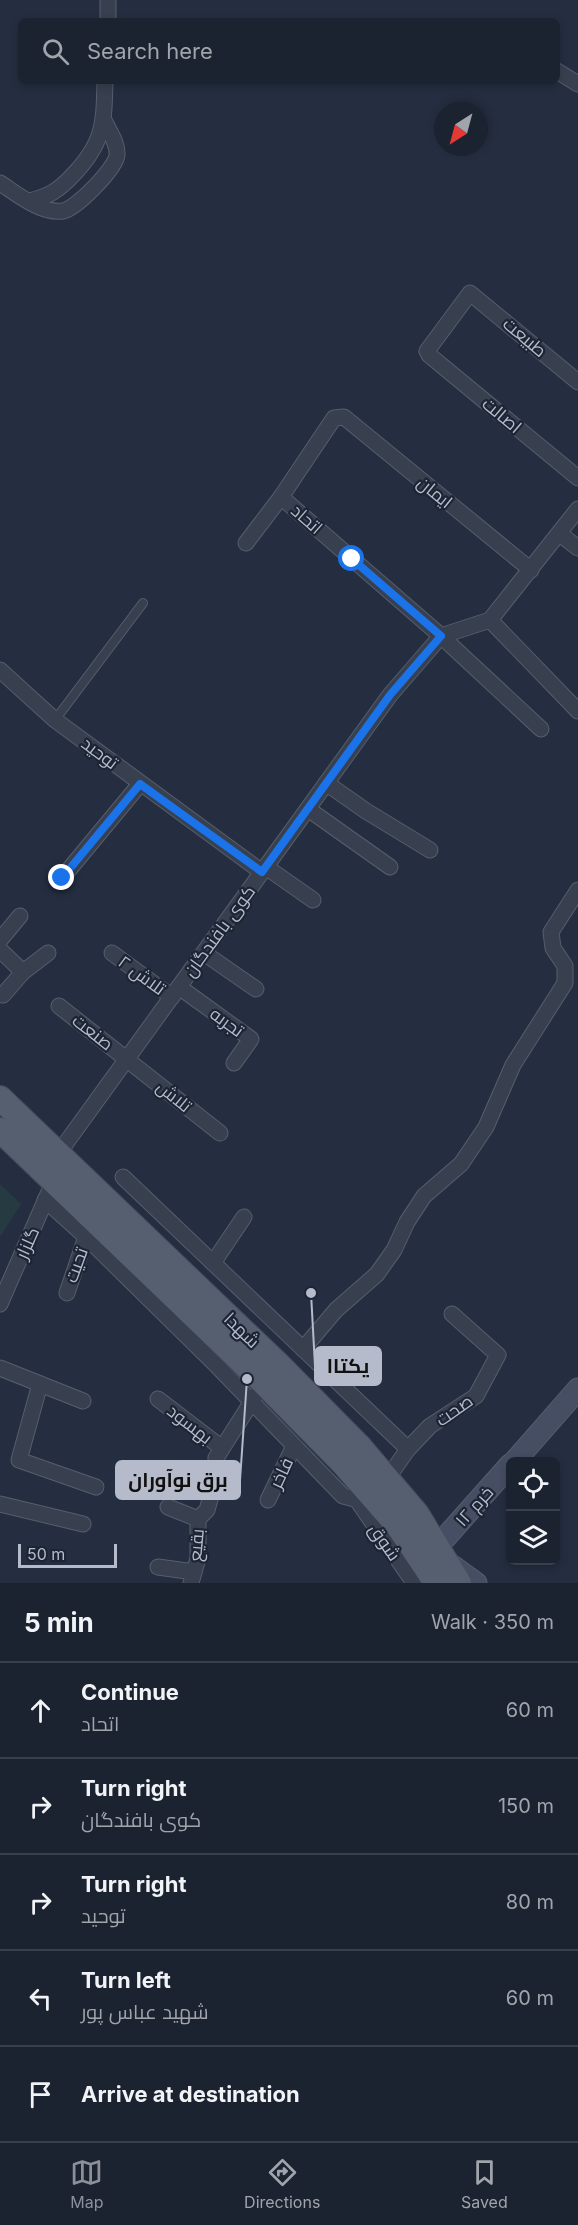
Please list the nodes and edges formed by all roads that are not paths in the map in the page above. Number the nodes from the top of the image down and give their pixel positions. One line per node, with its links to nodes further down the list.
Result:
1 (108, 0): 2 (street)
2 (108, 18)
3 (560, 73): 5 (street)
4 (105, 84): 6 (street)
5 (578, 84)
6 (104, 120): 8 (street); 8 (street)
7 (0, 183): 8 (street)
8 (29, 201)
9 (471, 293): 10 (street, طبیعت); 11 (street, اصالت)
10 (578, 382)
11 (578, 478)
12 (281, 497): 15 (street); 17 (street, ایمان); 20 (street, اتحاد)
13 (578, 509): 14 (street)
14 (560, 534): 16 (street); 17 (street)
15 (246, 543)
16 (578, 548)
17 (531, 570): 19 (street)
18 (143, 603): 23 (lane)
19 (490, 620): 20 (street); 22 (street)
20 (441, 636): 24 (street, اتحاد); 25 (street, کوی بافندگان)
21 (0, 670): 23 (street, توحید)
22 (578, 711)
23 (55, 720): 26 (street, توحید)
24 (541, 729)
25 (326, 783): 27 (street, کوی بافندگان); 28 (street)
26 (140, 784): 30 (street, توحید); 31 (street)
27 (308, 809): 29 (street); 30 (street, کوی بافندگان)
28 (430, 850)
29 (390, 867)
30 (264, 869): 33 (street, توحید); 39 (street, کوی بافندگان)
31 (62, 878)
32 (578, 890): 59 (street)
33 (314, 900)
34 (20, 916): 35 (street)
35 (0, 940)
36 (0, 950): 40 (street)
37 (48, 953): 40 (street)
38 (112, 953): 42 (street, تلاش ۲)
39 (204, 953): 41 (street); 42 (street, کوی بافندگان)
40 (23, 972): 43 (street)
41 (256, 989)
42 (176, 992): 45 (street, کوی بافندگان); 46 (street, تجربه)
43 (3, 995)
44 (59, 1006): 45 (street, صنعت)
45 (127, 1059): 49 (street, تلاش); 50 (street, کوی بافندگان)
46 (234, 1063)
47 (0, 1098): 50 (main road, شهدا)
48 (0, 1130): 52 (main road, شهدا)
49 (220, 1133)
50 (58, 1154): 71 (main road, شهدا)
51 (123, 1177): 55 (street)
52 (50, 1191): 54 (street); 57 (street, گلزار); 63 (main road, شهدا)
53 (244, 1217): 55 (street)
54 (86, 1237): 56 (street, تحیت); 63 (street)
55 (213, 1263): 59 (street)
56 (67, 1293)
57 (0, 1304)
58 (452, 1314): 68 (street, صحت)
59 (303, 1349): 68 (street)
60 (0, 1368): 61 (street)
61 (40, 1384): 65 (street); 72 (street)
62 (578, 1389): 69 (street)
63 (258, 1392): 66 (street); 67 (street, بقیع); 74 (main road, شهدا)
64 (158, 1399): 67 (street, بهسود)
65 (83, 1401)
66 (294, 1446): 73 (street, فاخر); 74 (street)
67 (222, 1448): 77 (street, بقیع)
68 (408, 1449): 71 (street, صحت)
69 (518, 1457)
70 (506, 1471): 79 (street, خرم ۱۲)
71 (387, 1479): 79 (main road, شهدا)
72 (96, 1487)
73 (268, 1500)
74 (368, 1503): 79 (main road, شهدا); 82 (street, شوق)
75 (0, 1504): 78 (street)
76 (168, 1507): 77 (street)
77 (198, 1519): 81 (street, بقیع)
78 (83, 1524)
79 (440, 1564): 83 (main road, شهدا); 84 (street)
80 (159, 1567): 81 (street)
81 (193, 1577)
82 (414, 1583)
83 (459, 1583)
84 (476, 1583)

